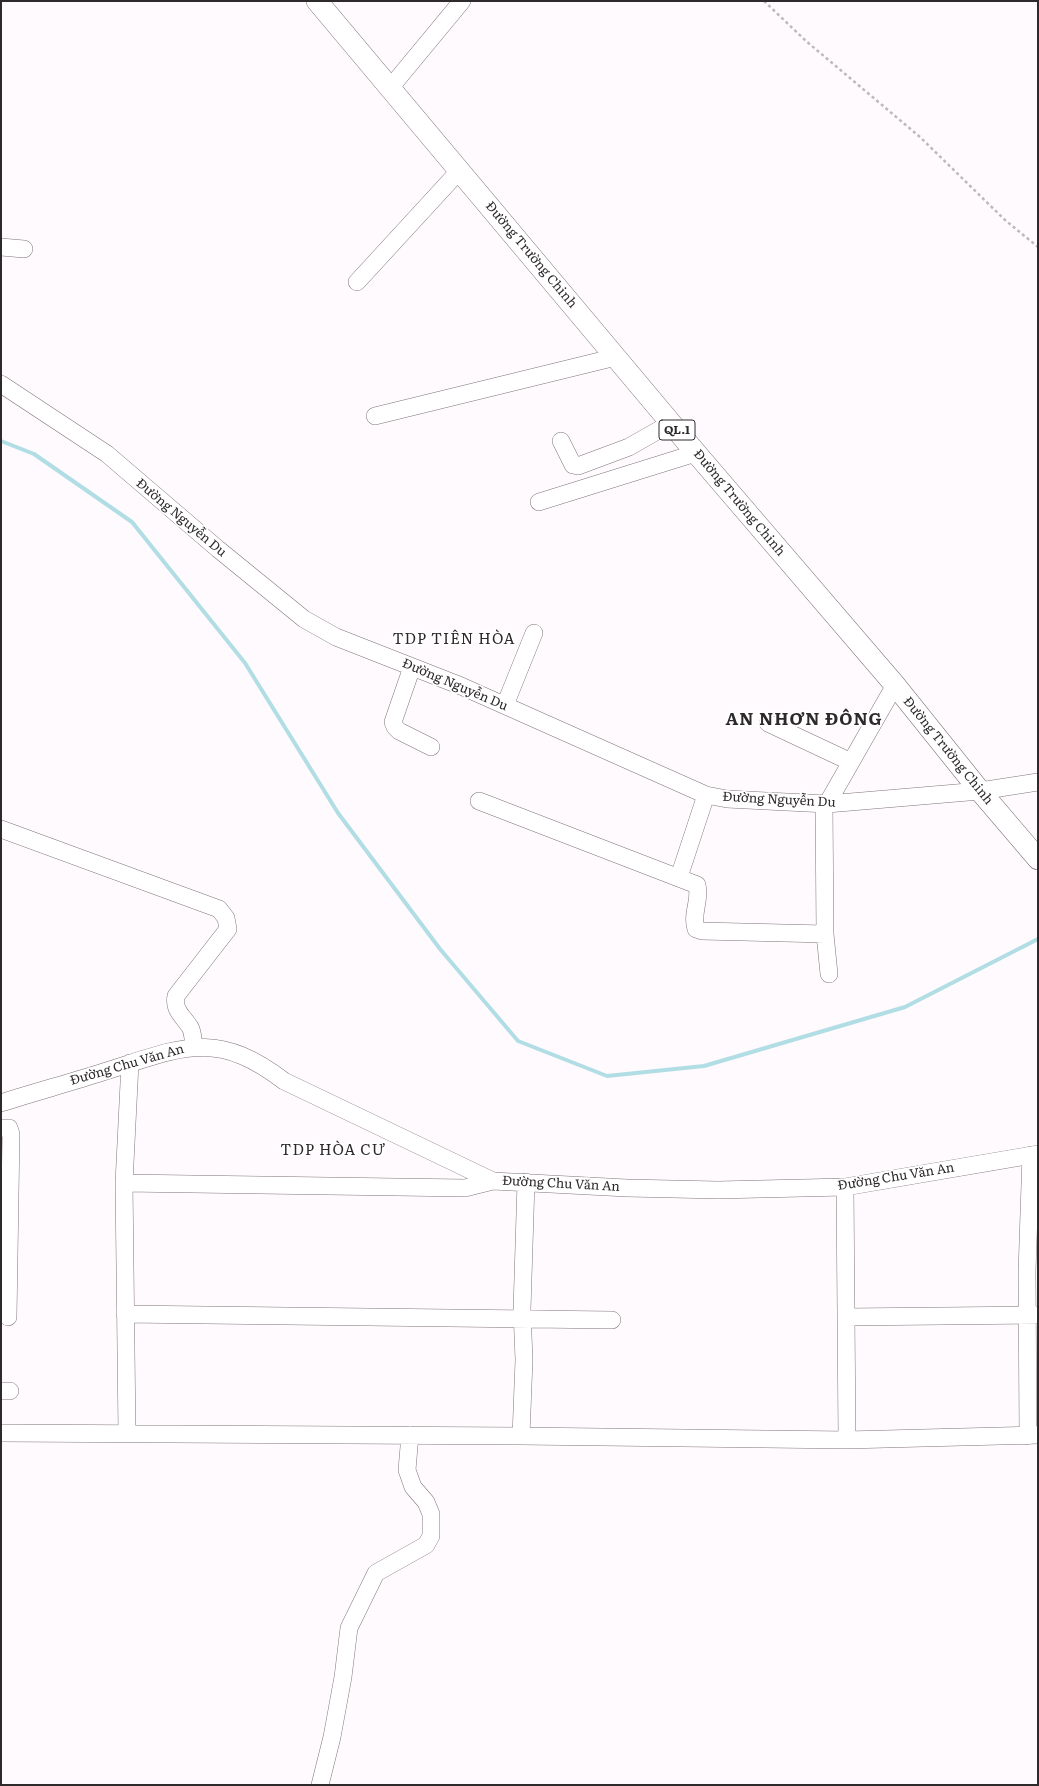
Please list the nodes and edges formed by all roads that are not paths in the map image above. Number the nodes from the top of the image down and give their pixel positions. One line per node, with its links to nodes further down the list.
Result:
1 (317, 1): 3 (main road, Đường Trường Chinh / QL.1)
2 (462, 1): 3 (street)
3 (390, 88): 4 (main road, Đường Trường Chinh / QL.1)
4 (460, 170): 7 (street); 8 (main road, Đường Trường Chinh / QL.1)
5 (1, 247): 6 (street)
6 (24, 249)
7 (357, 282)
8 (616, 357): 10 (street); 11 (main road, Đường Trường Chinh / QL.1)
9 (1, 384): 16 (street, Đường Nguyễn Du)
10 (375, 416)
11 (671, 423): 12 (street); 13 (main road, Đường Trường Chinh / QL.1)
12 (561, 441)
13 (696, 453): 14 (street); 17 (main road, Đường Trường Chinh / QL.1)
14 (538, 502)
15 (534, 634): 18 (street)
16 (412, 667): 18 (street, Đường Nguyễn Du); 20 (street)
17 (895, 686): 21 (street); 23 (main road, Đường Trường Chinh / QL.1)
18 (505, 705): 24 (street, Đường Nguyễn Du)
19 (768, 723): 21 (street)
20 (431, 747)
21 (851, 762): 26 (street)
22 (1038, 782): 23 (street, Đường Nguyễn Du)
23 (980, 791): 26 (street, Đường Nguyễn Du); 28 (main road, Đường Trường Chinh / QL.1)
24 (706, 795): 26 (street, Đường Nguyễn Du); 29 (street)
25 (479, 801): 29 (street)
26 (825, 804): 30 (street)
27 (1, 829): 32 (street)
28 (1038, 859)
29 (679, 878): 30 (street)
30 (825, 934): 31 (street)
31 (829, 974)
32 (194, 1046): 33 (street, Đường Chu Văn An); 38 (street, Đường Chu Văn An)
33 (130, 1063): 34 (street, Đường Chu Văn An); 40 (street)
34 (1, 1104)
35 (1, 1128): 37 (street)
36 (1034, 1154): 41 (street, Đường Chu Văn An); 43 (street)
37 (6, 1162): 44 (street)
38 (493, 1181): 39 (street, Đường Chu Văn An); 40 (street)
39 (526, 1182): 41 (street, Đường Chu Văn An); 46 (street)
40 (124, 1183): 42 (street)
41 (846, 1187): 45 (street)
42 (125, 1314): 46 (street); 49 (street)
43 (1033, 1315): 45 (street); 51 (street)
44 (8, 1317)
45 (846, 1317): 53 (street)
46 (522, 1318): 47 (street); 52 (street)
47 (612, 1320)
48 (1, 1433): 49 (street)
49 (126, 1433): 50 (street)
50 (410, 1435): 52 (street); 54 (street)
51 (1033, 1435): 53 (street)
52 (521, 1436): 53 (street)
53 (847, 1440)
54 (320, 1785)

